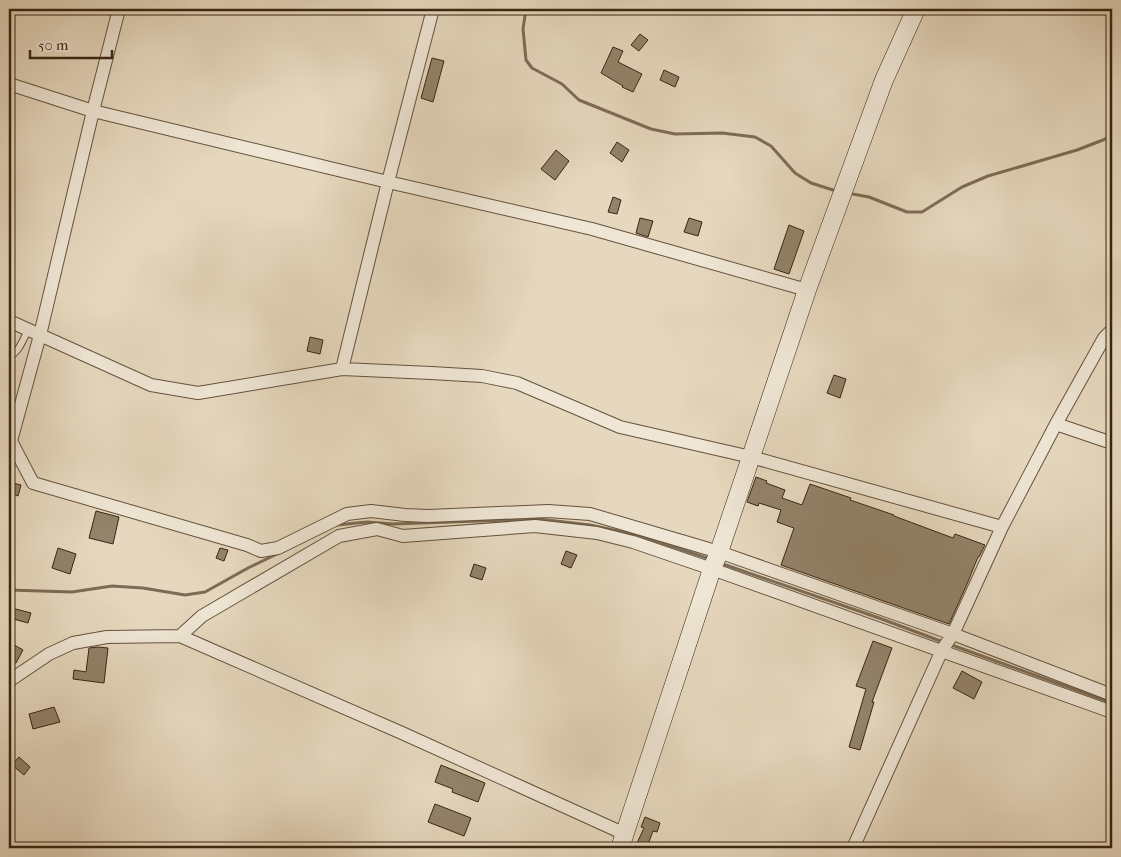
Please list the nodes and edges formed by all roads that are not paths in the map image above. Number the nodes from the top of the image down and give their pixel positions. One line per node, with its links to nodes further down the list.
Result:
1 (119, 9): 5 (street)
2 (433, 9): 6 (street)
3 (916, 9): 7 (street)
4 (9, 84): 5 (street)
5 (93, 111): 6 (street); 10 (street)
6 (388, 182): 7 (street); 12 (street)
7 (807, 290): 15 (street)
8 (9, 321): 10 (street)
9 (1112, 330): 13 (street)
10 (34, 332): 11 (lane); 12 (street); 17 (street)
11 (9, 357)
12 (342, 369): 15 (street)
13 (1056, 424): 14 (street); 16 (street)
14 (1112, 443)
15 (751, 457): 16 (street); 17 (street)
16 (1002, 528): 19 (street)
17 (719, 552): 18 (street); 19 (street)
18 (712, 569): 20 (street); 21 (street); 25 (street)
19 (953, 634): 21 (street); 23 (street)
20 (180, 636): 22 (street); 25 (street)
21 (942, 650): 24 (street); 26 (street)
22 (9, 681)
23 (1112, 695)
24 (1112, 712)
25 (622, 841)
26 (853, 848)

